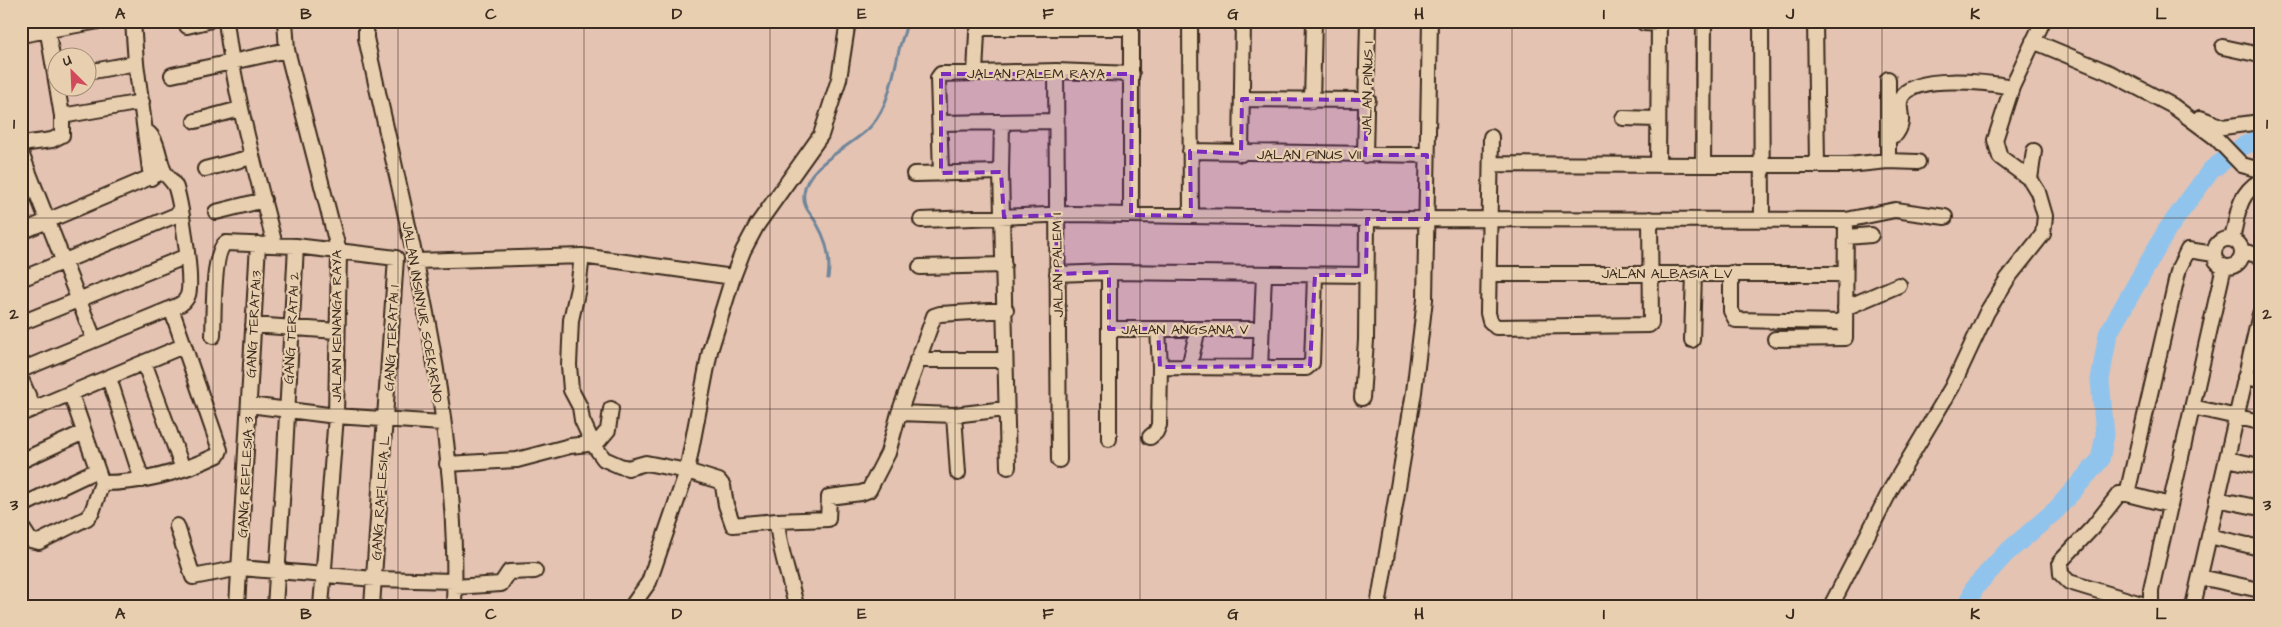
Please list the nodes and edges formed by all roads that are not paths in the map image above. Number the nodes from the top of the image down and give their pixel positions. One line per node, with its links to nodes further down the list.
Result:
1 (97, 21): 20 (street)
2 (133, 21): 28 (street)
3 (208, 21): 21 (street)
4 (226, 21): 29 (street)
5 (285, 21): 26 (street, JALAN KENANGA RAYA)
6 (366, 21): 107 (street, JALAN INSINYUR SOEKARNO)
7 (848, 21): 121 (street)
8 (1190, 21): 55 (street)
9 (1243, 21): 38 (street)
10 (1314, 21): 40 (street)
11 (1368, 21): 39 (street, JALAN PINUS I)
12 (1430, 21): 60 (street)
13 (1704, 21): 66 (street)
14 (1761, 21): 67 (street)
15 (1815, 21): 68 (street)
16 (2043, 21): 23 (street)
17 (1660, 22): 18 (street); 46 (street)
18 (1644, 23)
19 (1131, 25): 32 (street); 33 (street)
20 (46, 26): 22 (street); 25 (street)
21 (187, 26)
22 (21, 36)
23 (2033, 41): 36 (street); 43 (street)
24 (2223, 47): 27 (street)
25 (50, 48)
26 (287, 50): 29 (street); 101 (street, JALAN KENANGA RAYA)
27 (2260, 55)
28 (136, 63): 30 (street); 41 (street)
29 (231, 63): 34 (street); 42 (street)
30 (98, 70)
31 (1056, 71): 32 (street, JALAN PALEM RAYA); 33 (street, JALAN PALEM RAYA); 48 (street, JALAN PALEM I)
32 (975, 74): 51 (street, JALAN PALEM RAYA)
33 (1132, 74): 81 (street)
34 (172, 75)
35 (1888, 79): 53 (street)
36 (2012, 87): 53 (street); 75 (street)
37 (59, 98): 44 (street)
38 (1242, 99): 40 (street); 58 (street)
39 (1368, 100): 40 (street); 59 (street, JALAN PINUS I)
40 (1312, 101)
41 (142, 102): 44 (street); 73 (street)
42 (240, 109): 47 (street); 61 (street)
43 (2185, 114): 50 (street); 70 (street)
44 (62, 116): 54 (street)
45 (1623, 118): 46 (street)
46 (1657, 118): 65 (street)
47 (195, 121)
48 (1056, 121): 49 (street); 80 (street, JALAN PALEM I)
49 (1002, 122): 51 (street); 71 (street)
50 (2260, 122)
51 (941, 123): 72 (street)
52 (1491, 137): 64 (street)
53 (1888, 138): 62 (street)
54 (21, 144)
55 (1190, 152): 58 (street, JALAN PINUS VII); 82 (street)
56 (2034, 152): 75 (street)
57 (21, 153): 92 (street)
58 (1241, 154): 59 (street, JALAN PINUS VII)
59 (1365, 155): 60 (street, JALAN PINUS VII)
60 (1427, 155): 87 (street)
61 (252, 157): 69 (street); 77 (street)
62 (1888, 161): 63 (street); 68 (street)
63 (1918, 162)
64 (1491, 164): 65 (street); 84 (street)
65 (1658, 164): 66 (street)
66 (1703, 165): 67 (street)
67 (1762, 165): 68 (street); 90 (street)
68 (1817, 165)
69 (205, 169)
70 (2260, 170)
71 (1001, 172): 72 (street); 83 (street)
72 (941, 173): 74 (street)
73 (157, 174): 79 (street); 92 (street)
74 (914, 174)
75 (2030, 179): 211 (street)
76 (2260, 181): 96 (street)
77 (264, 200): 78 (street); 98 (street)
78 (216, 212)
79 (181, 213): 103 (street); 106 (street)
80 (1056, 214): 81 (street); 83 (street); 115 (street, JALAN PALEM I)
81 (1131, 215): 82 (street)
82 (1191, 216): 86 (street)
83 (1004, 217): 89 (street); 108 (street)
84 (1488, 218): 87 (street); 88 (street); 116 (street)
85 (1945, 218): 91 (street)
86 (1367, 219): 87 (street); 120 (street)
87 (1428, 219): 210 (street)
88 (1650, 219): 90 (street); 112 (street)
89 (921, 220)
90 (1762, 220): 91 (street)
91 (1846, 220): 95 (street)
92 (48, 221): 93 (street); 106 (street)
93 (21, 232)
94 (1871, 236): 95 (street)
95 (1847, 237): 117 (street)
96 (2232, 239): 100 (street); 102 (street)
97 (258, 244): 98 (street); 130 (street, GANG TERATAI.3); 137 (street)
98 (276, 245): 99 (street)
99 (296, 246): 101 (street); 131 (street, GANG TERATAI 2)
100 (2242, 251): 105 (street); 109 (street)
101 (339, 252): 136 (street, JALAN KENANGA RAYA); 167 (street, GANG TERATAI 1)
102 (2214, 254): 109 (street); 185 (street)
103 (187, 256): 124 (street); 125 (street)
104 (582, 256): 107 (street); 121 (street); 173 (street)
105 (2260, 256)
106 (63, 261): 122 (street); 124 (street)
107 (425, 261): 169 (street, JALAN INSINYUR SOEKARNO)
108 (1004, 265): 110 (street); 126 (street)
109 (2224, 266): 157 (street)
110 (920, 267)
111 (1110, 272): 115 (street); 118 (street); 135 (street)
112 (1652, 273): 113 (street, JALAN ALBASIA LV); 116 (street, JALAN ALBASIA LV); 116 (street)
113 (1694, 273): 114 (street, JALAN ALBASIA LV); 141 (street)
114 (1731, 273): 117 (street, JALAN ALBASIA LV); 128 (street)
115 (1057, 274): 175 (street, JALAN PALEM I)
116 (1489, 274)
117 (1845, 274): 128 (street)
118 (1264, 275): 119 (street); 134 (street)
119 (1315, 275): 120 (street); 148 (street)
120 (1366, 275): 155 (street)
121 (733, 278): 181 (street)
122 (21, 279)
123 (1899, 285): 128 (street)
124 (78, 300): 129 (street); 140 (street)
125 (171, 308): 140 (street); 142 (street)
126 (1006, 310): 143 (street); 144 (street)
127 (2260, 314): 138 (street)
128 (1844, 315): 139 (street)
129 (21, 323)
130 (253, 324): 131 (street); 156 (street, GANG TERATAI.3)
131 (292, 329): 136 (street); 159 (street, GANG TERATAI 2)
132 (1158, 329): 133 (street, JALAN ANGSANA V); 135 (street, JALAN ANGSANA V); 147 (street)
133 (1198, 329): 134 (street, JALAN ANGSANA V); 146 (street)
134 (1262, 329): 148 (street)
135 (1109, 330): 172 (street)
136 (337, 331): 165 (street, JALAN KENANGA RAYA)
137 (213, 336)
138 (2257, 338): 150 (street)
139 (1775, 339)
140 (94, 340): 149 (street)
141 (1692, 340)
142 (183, 346): 145 (street); 180 (street)
143 (917, 360): 144 (street); 162 (street)
144 (1004, 360): 161 (street)
145 (144, 362): 151 (street); 180 (street)
146 (1189, 367): 147 (street); 148 (street)
147 (1160, 368): 171 (street)
148 (1260, 368)
149 (21, 370)
150 (2245, 377): 153 (street); 166 (street)
151 (108, 378): 154 (street); 184 (street)
152 (21, 380): 158 (street)
153 (2260, 380)
154 (71, 394): 158 (street); 170 (street)
155 (1362, 398)
156 (249, 405): 159 (street); 195 (street, GANG REFLESIA 3)
157 (2192, 407): 166 (street); 187 (street)
158 (34, 408): 163 (street)
159 (286, 409): 165 (street); 196 (street, GANG TERATAI 2)
160 (611, 409): 173 (street)
161 (1005, 410): 164 (street); 179 (street)
162 (899, 413): 164 (street); 190 (street)
163 (21, 414)
164 (954, 414): 182 (street)
165 (336, 416): 167 (street); 198 (street, JALAN KENANGA RAYA)
166 (2236, 417): 168 (street); 174 (street)
167 (386, 418): 169 (street); 200 (street, GANG RAFLESIA L)
168 (2260, 422)
169 (442, 423): 177 (street, JALAN INSINYUR SOEKARNO)
170 (84, 432): 176 (street); 183 (street)
171 (1150, 437)
172 (1109, 439)
173 (593, 444): 177 (street); 181 (street)
174 (2226, 459): 178 (street); 186 (street)
175 (1059, 460)
176 (21, 461)
177 (454, 463): 201 (street, JALAN INSINYUR SOEKARNO)
178 (2260, 466)
179 (1008, 468)
180 (183, 469): 184 (street)
181 (687, 471): 190 (street); 208 (street)
182 (958, 473)
183 (99, 477): 184 (street); 188 (street); 191 (street)
184 (142, 480)
185 (2127, 494): 187 (street); 212 (street)
186 (2217, 499): 189 (street); 193 (street)
187 (2170, 505): 212 (street)
188 (21, 506)
189 (2260, 508)
190 (777, 522): 209 (street)
191 (21, 526)
192 (177, 526): 195 (street)
193 (2209, 536): 194 (street); 199 (street)
194 (2260, 548)
195 (240, 568): 196 (street); 203 (street, GANG REFLESIA 3)
196 (277, 571): 198 (street); 204 (street, GANG TERATAI 2)
197 (536, 571): 201 (street)
198 (323, 574): 200 (street); 205 (street, JALAN KENANGA RAYA)
199 (2200, 577): 202 (street); 213 (street)
200 (375, 579): 201 (street); 206 (street, GANG RAFLESIA L)
201 (460, 586): 207 (street, JALAN INSINYUR SOEKARNO)
202 (2260, 590)
203 (237, 606)
204 (275, 606)
205 (321, 606)
206 (372, 606)
207 (454, 606)
208 (632, 606)
209 (796, 606)
210 (1378, 606)
211 (1831, 606)
212 (2150, 606)
213 (2193, 606)

